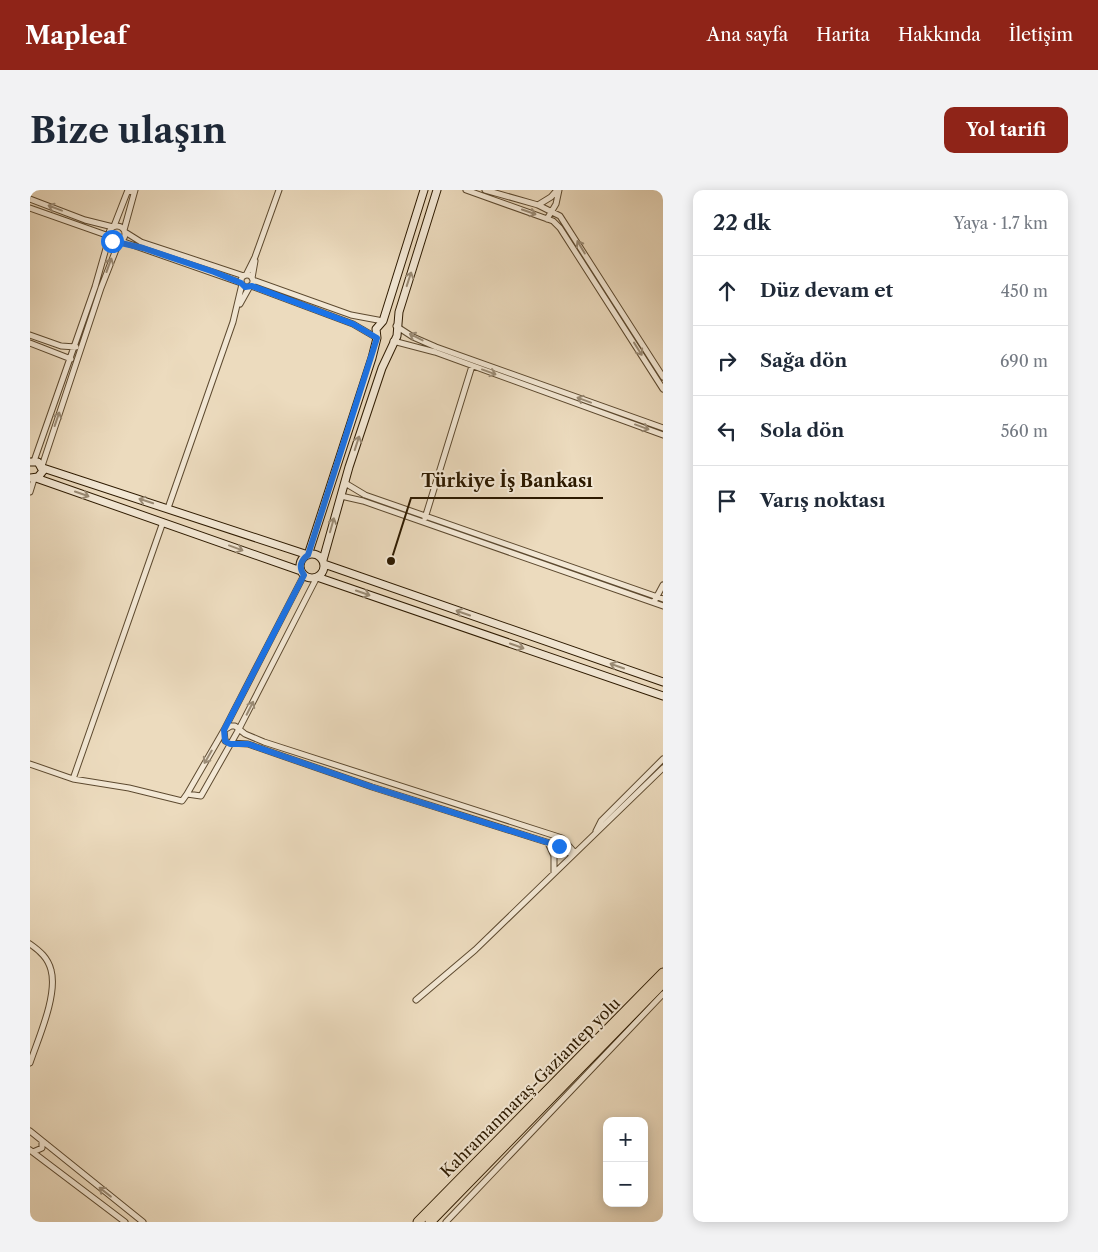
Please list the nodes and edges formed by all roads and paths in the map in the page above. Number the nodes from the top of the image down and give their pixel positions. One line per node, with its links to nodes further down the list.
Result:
1 (128, 190): 8 (street); 17 (street)
2 (279, 190): 22 (street)
3 (424, 190): 28 (street)
4 (437, 190): 31 (street, one-way to 4)
5 (466, 190): 15 (street, one-way to 15)
6 (485, 190): 11 (street)
7 (558, 190): 10 (street); 11 (street)
8 (135, 191): 18 (street)
9 (30, 199): 16 (street, one-way to 9)
10 (556, 204): 13 (street); 14 (street)
11 (538, 205): 13 (street)
12 (30, 208): 16 (street)
13 (552, 211): 14 (street); 15 (street)
14 (560, 216): 41 (street, one-way to 14)
15 (547, 219): 42 (street, one-way to 42)
16 (84, 223): 17 (street); 19 (street)
17 (114, 226): 18 (street); 19 (street)
18 (125, 231): 20 (street); 21 (street)
19 (109, 237): 20 (street); 26 (street)
20 (120, 242): 21 (street); 26 (street, one-way to 20)
21 (164, 252): 23 (street); 25 (street)
22 (255, 257): 23 (street); 24 (street)
23 (245, 276): 24 (street); 25 (street)
24 (252, 282): 25 (street); 27 (street); 28 (street); 33 (street)
25 (241, 283): 27 (street)
26 (98, 287): 29 (street); 30 (street)
27 (237, 309): 53 (street)
28 (383, 321): 31 (street); 33 (street)
29 (82, 323): 30 (street); 36 (street)
30 (89, 325): 37 (street)
31 (396, 326): 34 (street); 43 (street, one-way to 31)
32 (30, 335): 36 (street)
33 (377, 338): 34 (street); 48 (street)
34 (392, 341): 40 (street); 49 (street, one-way to 34)
35 (30, 343): 38 (street)
36 (74, 346): 37 (street); 38 (street)
37 (81, 348): 39 (street)
38 (70, 358): 39 (street); 45 (street)
39 (77, 360): 46 (street, one-way to 39)
40 (472, 366): 44 (street, one-way to 44); 54 (street)
41 (663, 377)
42 (663, 389)
43 (663, 428)
44 (663, 435)
45 (31, 461): 46 (street)
46 (42, 467): 47 (street); 53 (street, one-way to 46)
47 (33, 478): 50 (street); 55 (street, one-way to 55)
48 (333, 478): 49 (street); 51 (street)
49 (345, 482): 52 (street); 54 (street)
50 (30, 492)
51 (329, 492): 52 (street); 58 (street)
52 (341, 496): 56 (street); 59 (street, one-way to 52)
53 (168, 508): 55 (street); 58 (street)
54 (424, 515): 56 (street); 57 (street)
55 (163, 522): 60 (street, one-way to 60); 74 (street)
56 (427, 523): 57 (street)
57 (477, 537): 64 (street)
58 (308, 555): 59 (street); 60 (street)
59 (323, 562): 61 (street); 66 (street, one-way to 59)
60 (302, 573): 61 (street); 69 (street)
61 (317, 577): 67 (street, one-way to 67); 68 (street, one-way to 61)
62 (663, 585): 64 (street)
63 (663, 599): 64 (street)
64 (655, 600): 65 (street)
65 (663, 606)
66 (663, 682)
67 (663, 696)
68 (239, 729): 69 (street); 70 (street); 78 (street)
69 (224, 730): 70 (street); 75 (street, one-way to 75)
70 (230, 744): 75 (street); 77 (street)
71 (663, 759): 76 (street)
72 (30, 764): 74 (street)
73 (663, 768): 76 (street)
74 (73, 779): 75 (street)
75 (187, 794)
76 (596, 832): 78 (street)
77 (548, 843): 78 (street); 79 (street)
78 (575, 852): 79 (street)
79 (554, 873): 84 (street)
80 (30, 944): 85 (street)
81 (663, 973): 91 (highway, Kahramanmaraş-Gaziantep yolu)
82 (663, 983): 92 (highway, Kahramanmaraş-Gaziantep yolu)
83 (663, 994): 93 (street)
84 (416, 1000)
85 (30, 1063)
86 (30, 1131): 87 (street)
87 (42, 1141): 88 (street); 90 (street, one-way to 87)
88 (31, 1151): 89 (street)
89 (124, 1222)
90 (143, 1222)
91 (418, 1222)
92 (430, 1222)
93 (446, 1222)

